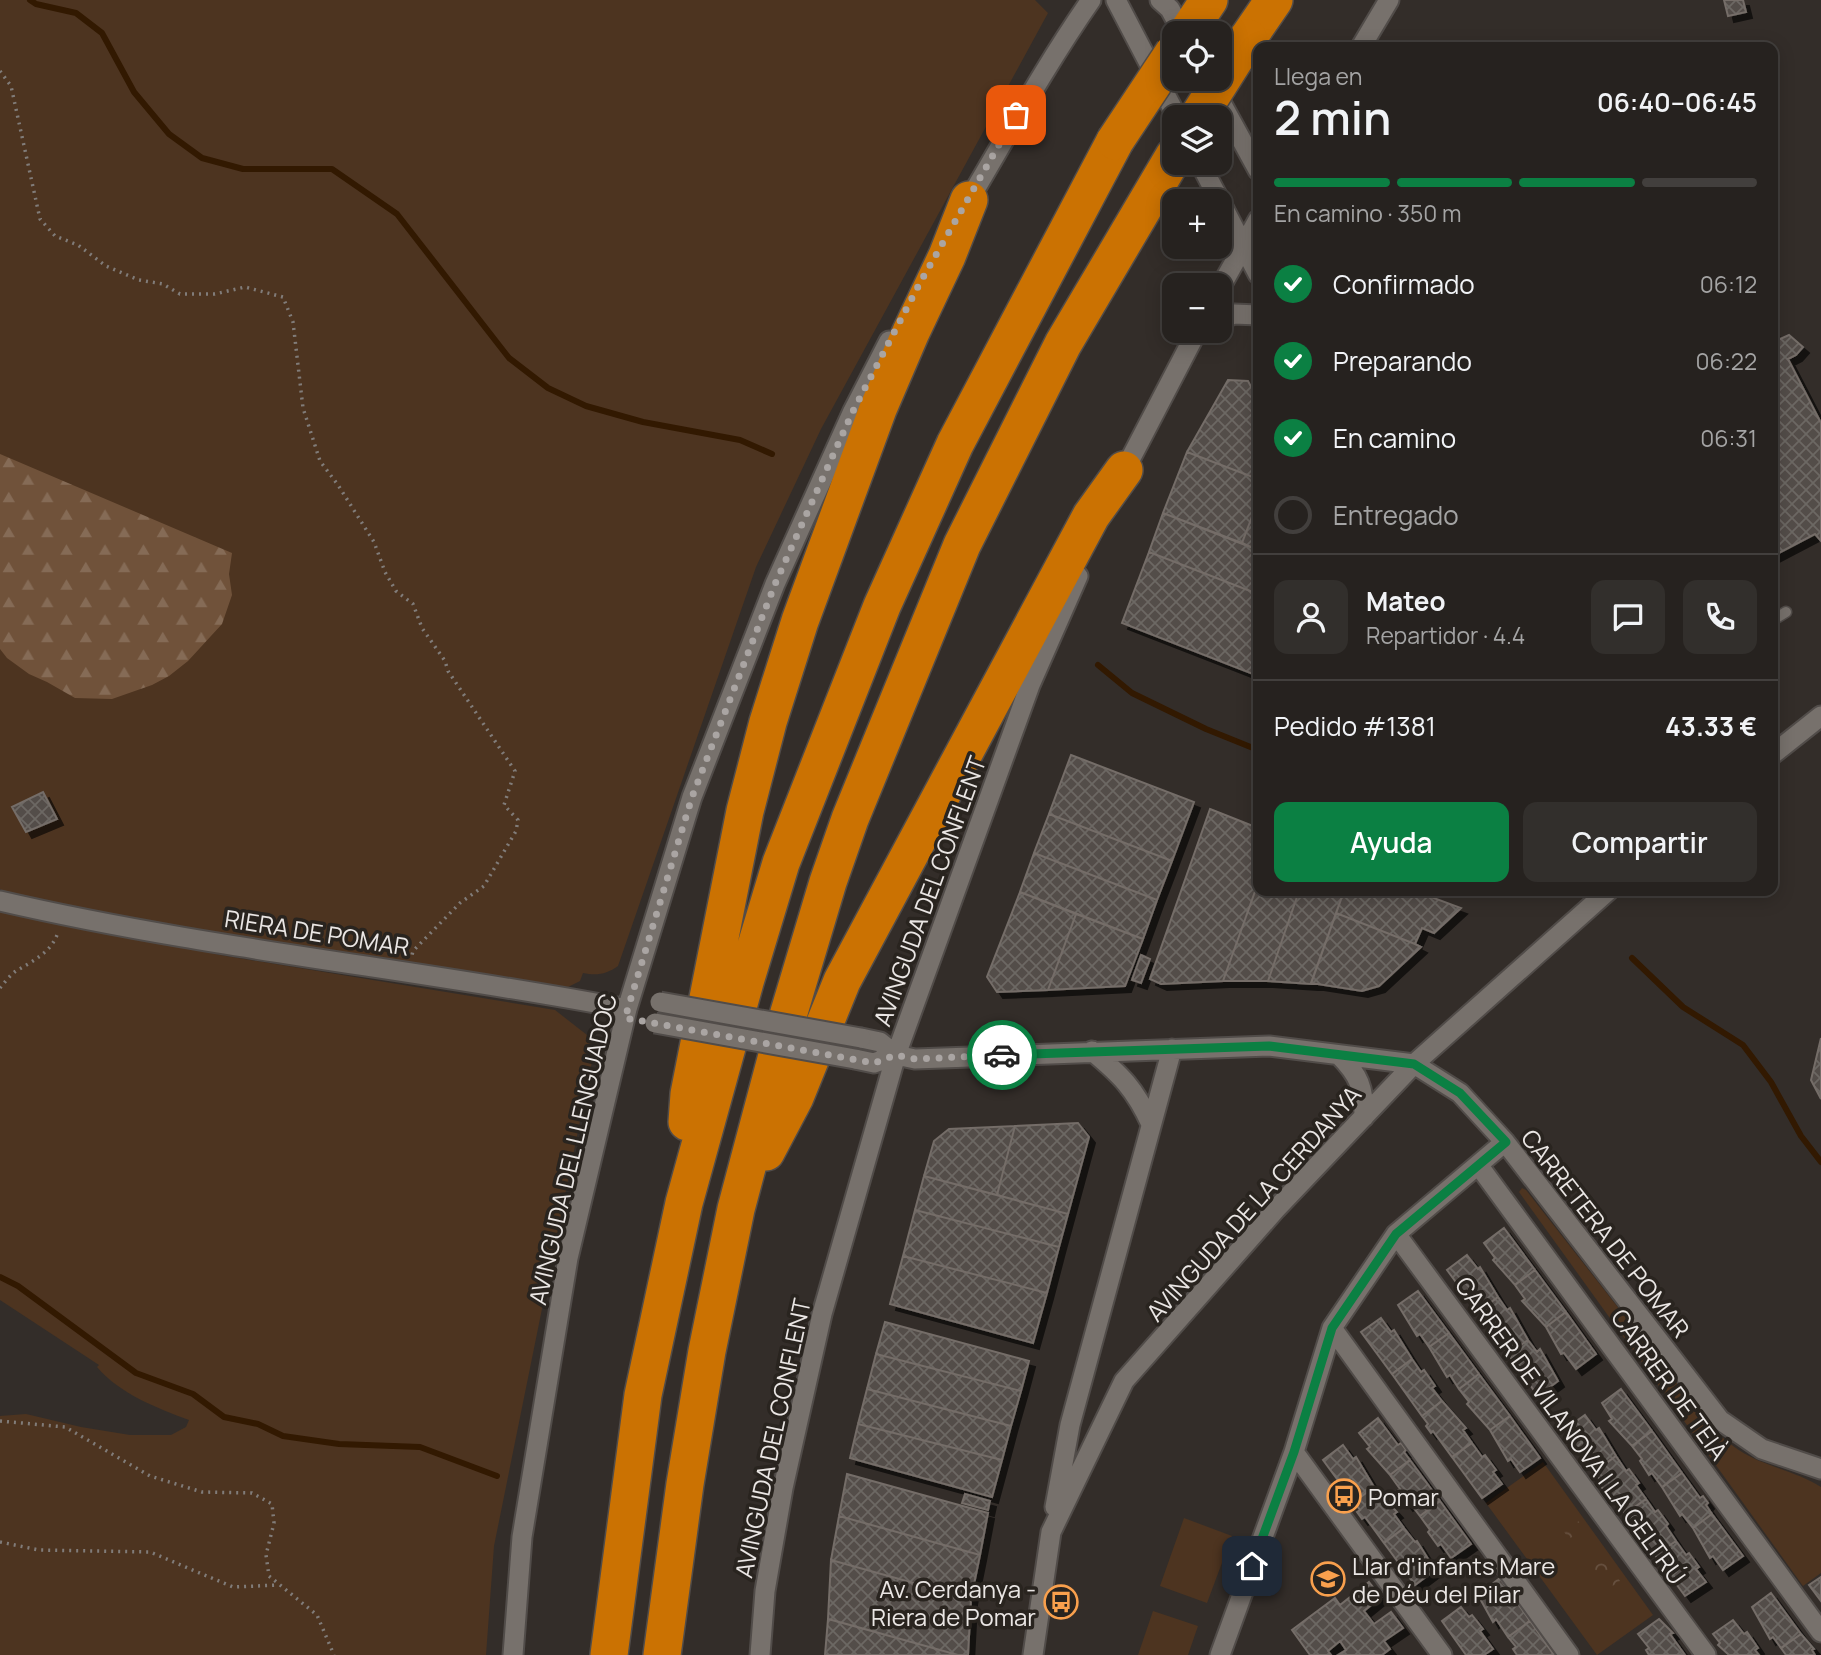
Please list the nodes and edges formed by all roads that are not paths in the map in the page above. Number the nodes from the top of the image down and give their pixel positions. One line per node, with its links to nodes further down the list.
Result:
1 (1091, 0): 15 (street, AVINGUDA DEL LLENGUADOC)
2 (1115, 0): 10 (street)
3 (1160, 0): 6 (street)
4 (1274, 0): 11 (highway, bridge)
5 (1389, 0): 7 (street)
6 (1196, 18)
7 (1364, 42)
8 (1162, 70): 40 (highway, bridge)
9 (1215, 91): 12 (street)
10 (1171, 105)
11 (1206, 105)
12 (1253, 161)
13 (1162, 175): 41 (highway)
14 (1206, 175): 17 (street)
15 (969, 200): 30 (street, AVINGUDA DEL LLENGUADOC); 40 (highway)
16 (1253, 228): 17 (street)
17 (1242, 244): 18 (street); 19 (street)
18 (1253, 265)
19 (1228, 273)
20 (1232, 315): 21 (street)
21 (1253, 315)
22 (1192, 343): 23 (street, AVINGUDA DEL CONFLENT)
23 (1124, 470): 33 (street, AVINGUDA DEL CONFLENT); 41 (highway)
24 (1786, 612): 25 (lane)
25 (1778, 617)
26 (1821, 716): 27 (street)
27 (1778, 750)
28 (1602, 896): 35 (street, AVINGUDA DE LA CERDANYA)
29 (0, 901): 30 (street, RIERA DE POMAR)
30 (628, 1008): 33 (street, CARRETERA DE POMAR, bridge); 33 (street, CARRETERA DE POMAR, bridge); 48 (street, AVINGUDA DEL LLENGUADOC)
31 (1172, 1049): 32 (street, CARRETERA DE POMAR); 34 (street, CARRETERA DE POMAR); 37 (street, AVINGUDA DE LA CERDANYA)
32 (1091, 1051): 33 (street, CARRETERA DE POMAR); 37 (street)
33 (896, 1055): 51 (street, AVINGUDA DEL CONFLENT)
34 (1339, 1055): 35 (street, CARRETERA DE POMAR); 36 (street)
35 (1414, 1064): 36 (street, AVINGUDA DE LA CERDANYA); 38 (street, CARRETERA DE POMAR)
36 (1364, 1117): 46 (street, AVINGUDA DE LA CERDANYA)
37 (1152, 1124): 46 (street, AVINGUDA DE LA CERDANYA)
38 (1506, 1142): 39 (street); 45 (street, CARRETERA DE POMAR)
39 (1479, 1166): 42 (street); 47 (street, CARRER DE TEIÀ)
40 (684, 1203): 49 (highway)
41 (736, 1209): 50 (highway)
42 (1396, 1234): 43 (street); 56 (street, CARRER DE VILANOVA I LA GELTRÚ)
43 (1332, 1328): 44 (street); 55 (street)
44 (1294, 1452): 53 (street); 54 (street)
45 (1821, 1469)
46 (1051, 1532): 52 (street, AVINGUDA DE LA CERDANYA)
47 (1821, 1632)
48 (513, 1655)
49 (610, 1655)
50 (662, 1655)
51 (760, 1655)
52 (1033, 1655)
53 (1220, 1655)
54 (1442, 1655)
55 (1569, 1655)
56 (1706, 1655)

